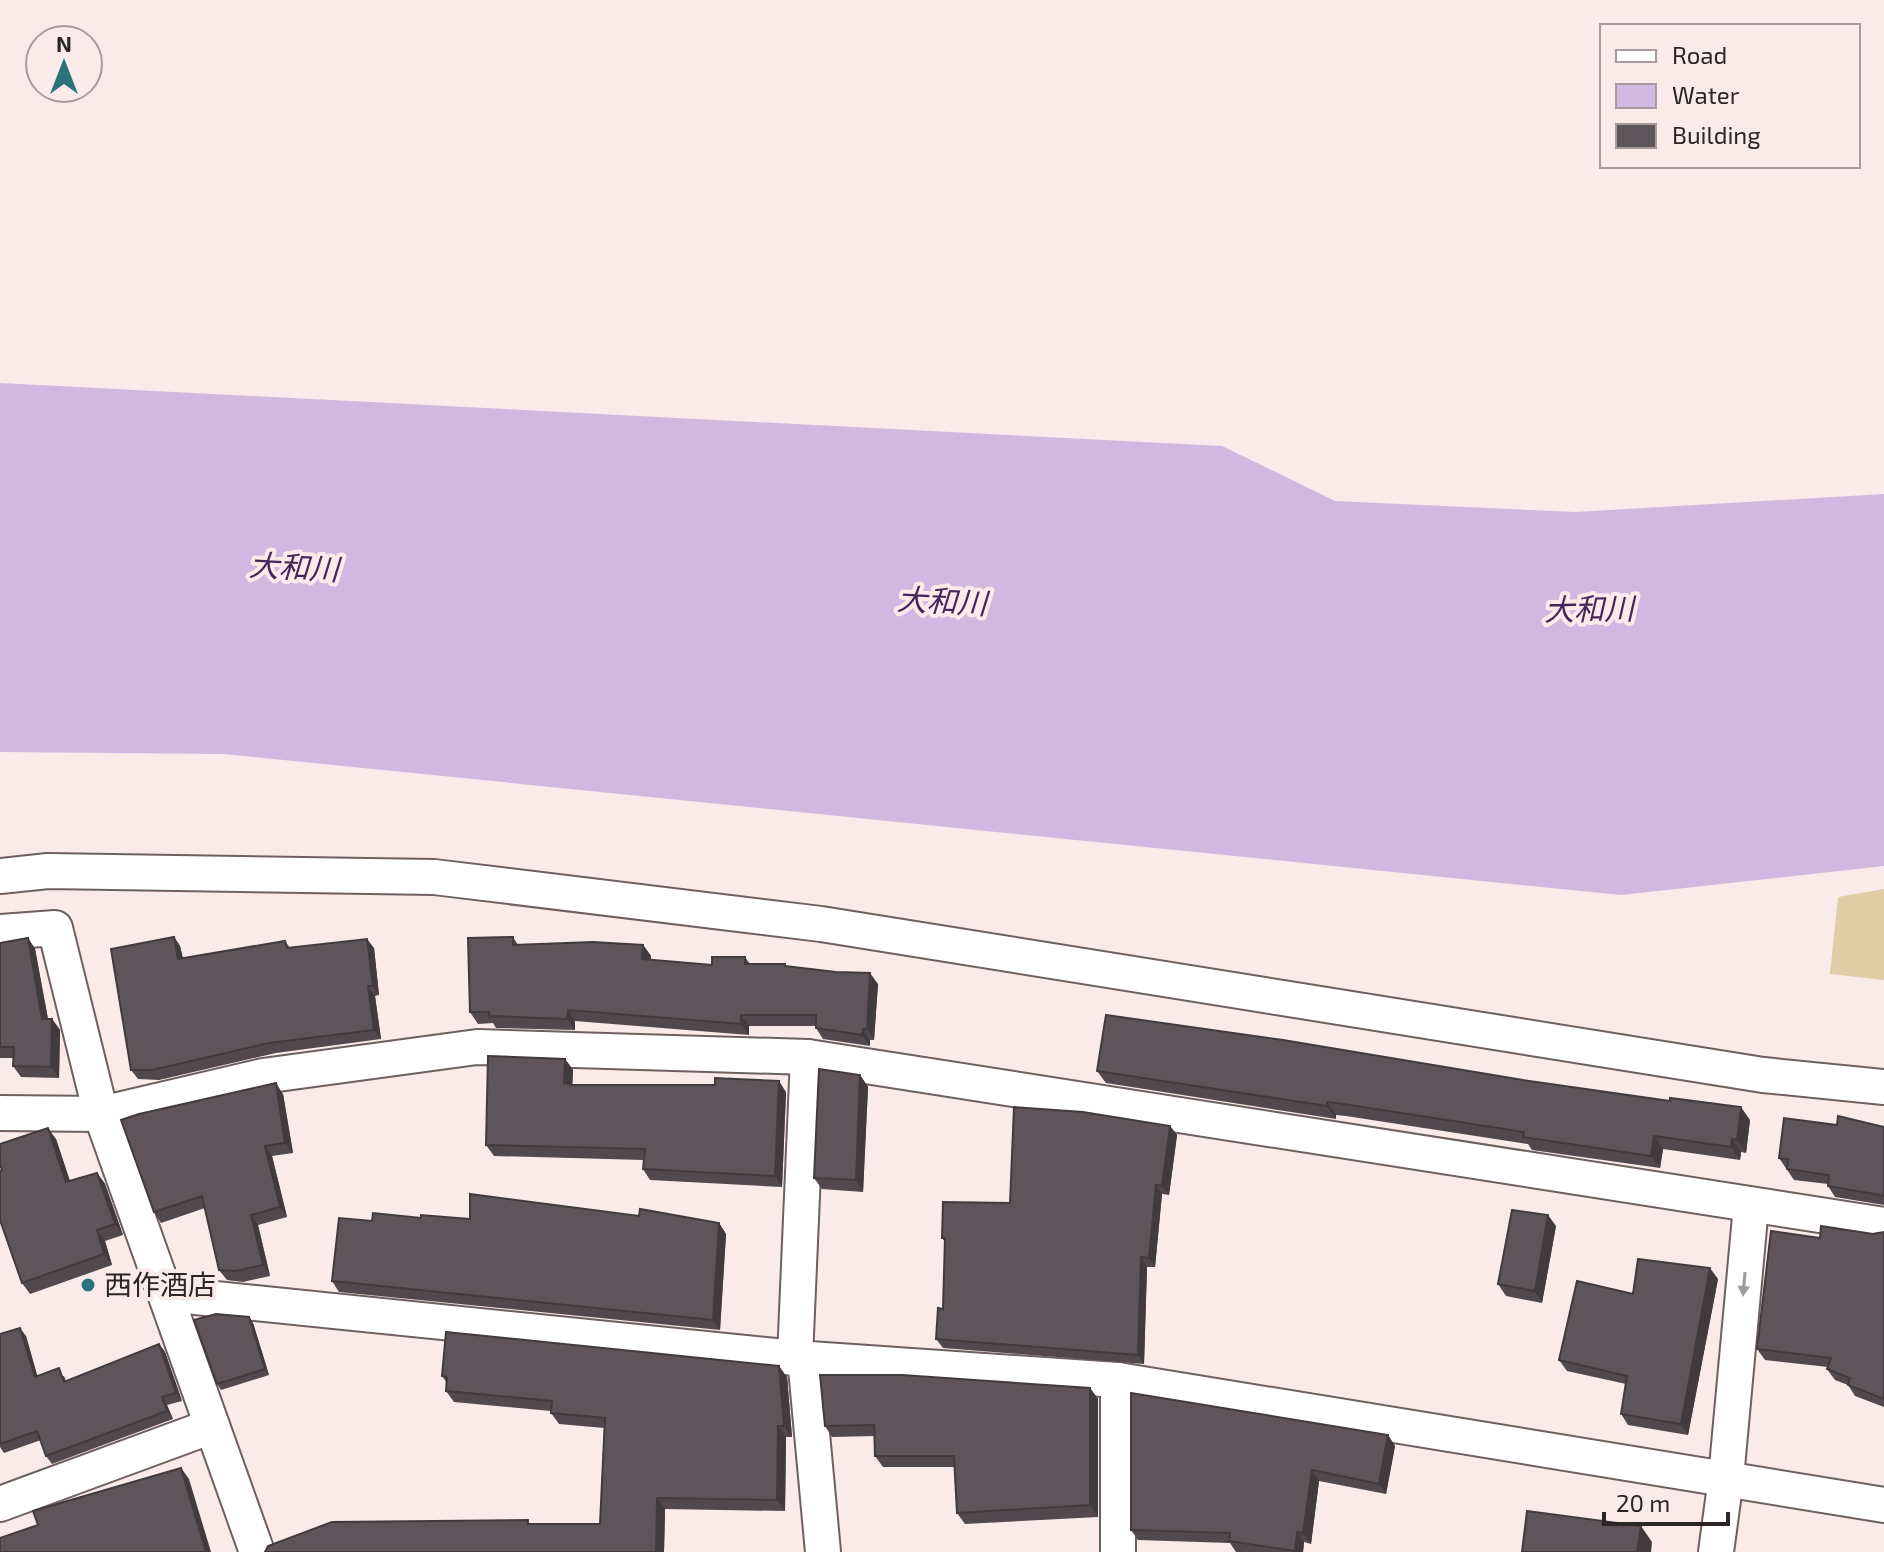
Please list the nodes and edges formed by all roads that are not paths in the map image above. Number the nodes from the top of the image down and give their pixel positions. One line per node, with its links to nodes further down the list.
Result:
1 (0, 876): 4 (street)
2 (0, 932): 6 (street)
3 (808, 1057): 6 (street); 7 (street); 10 (street)
4 (1884, 1087)
5 (0, 1113): 6 (street)
6 (101, 1114): 9 (street)
7 (1751, 1206): 8 (street); 13 (street, one-way to 13)
8 (1884, 1225)
9 (166, 1294): 10 (street); 12 (street)
10 (800, 1358): 11 (street); 17 (street)
11 (1118, 1380): 13 (street); 18 (street)
12 (212, 1426): 14 (street); 16 (street)
13 (1726, 1478): 15 (street); 19 (street)
14 (0, 1504)
15 (1884, 1505)
16 (257, 1552)
17 (823, 1552)
18 (1118, 1552)
19 (1716, 1552)

